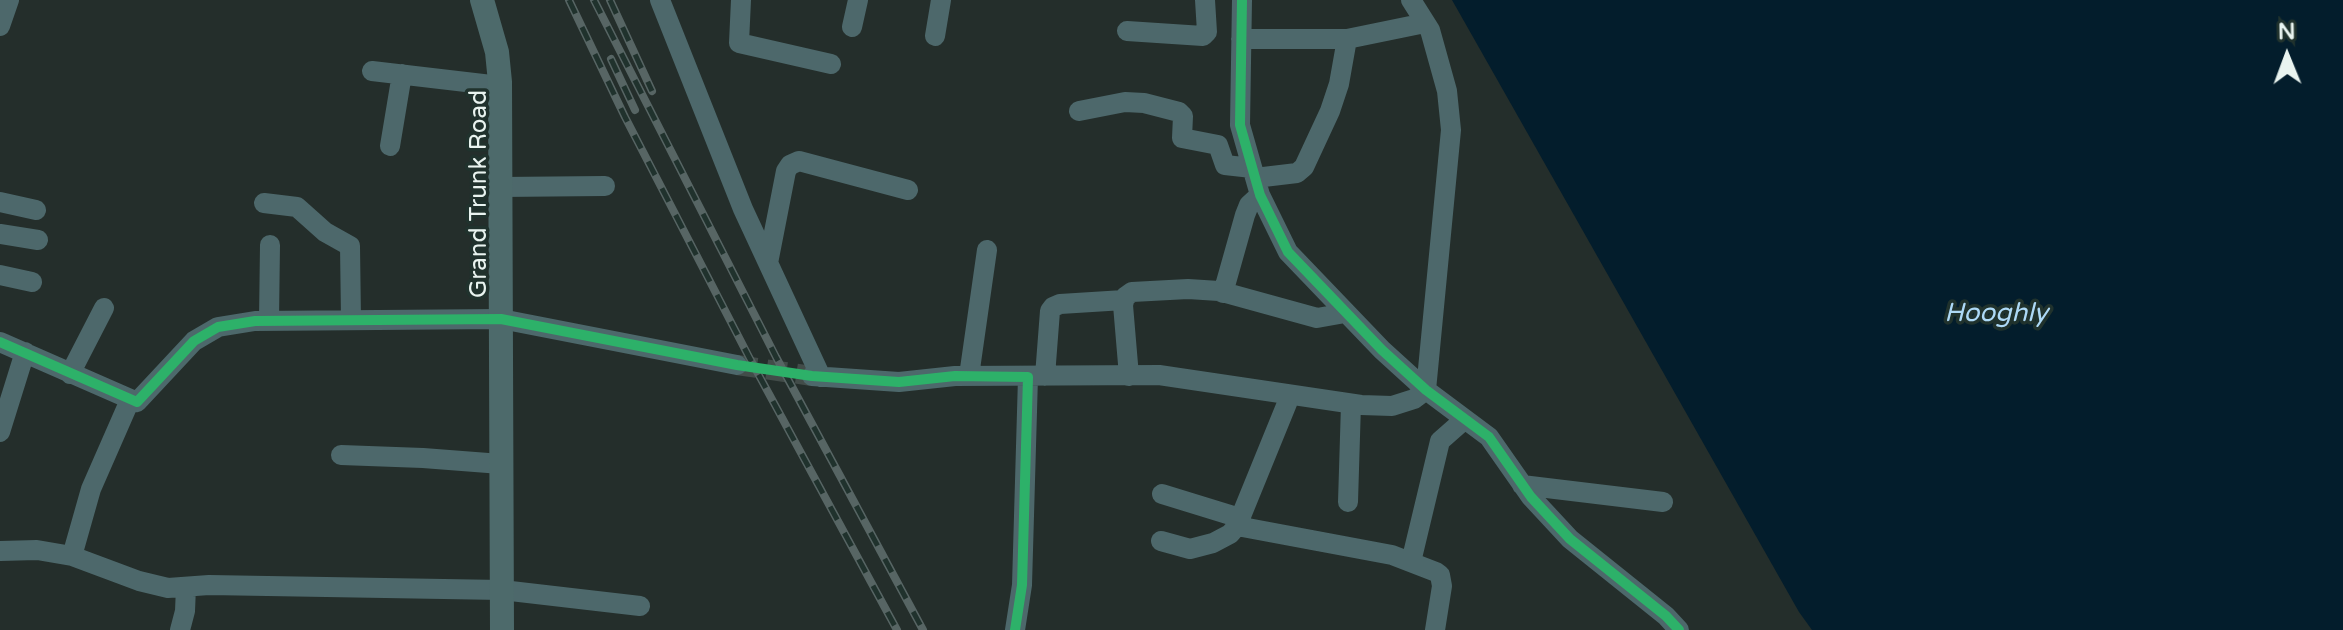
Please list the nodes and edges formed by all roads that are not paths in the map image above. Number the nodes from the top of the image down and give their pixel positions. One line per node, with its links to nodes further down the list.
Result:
1 (9, 0): 11 (street)
2 (482, 0): 20 (main road, Grand Trunk Road)
3 (660, 0): 34 (street)
4 (741, 0): 17 (street)
5 (858, 0): 12 (street)
6 (941, 0): 14 (street)
7 (1205, 0): 13 (street)
8 (1242, 0): 15 (street)
9 (1411, 0): 10 (street)
10 (1425, 23): 16 (street); 51 (street)
11 (0, 26)
12 (852, 27)
13 (1127, 31)
14 (935, 36)
15 (1241, 39): 16 (street); 23 (street)
16 (1347, 39): 23 (street)
17 (831, 64)
18 (372, 71): 19 (street)
19 (402, 74): 20 (street); 22 (street)
20 (500, 86): 25 (main road, Grand Trunk Road)
21 (1079, 111): 23 (street)
22 (390, 146)
23 (1255, 180): 37 (street); 40 (street)
24 (605, 186): 25 (street)
25 (501, 187): 41 (main road, Grand Trunk Road)
26 (908, 190): 34 (street)
27 (0, 202): 29 (street)
28 (264, 203): 42 (street)
29 (36, 210)
30 (0, 234): 31 (street)
31 (38, 240)
32 (270, 245): 43 (street)
33 (987, 250): 48 (street)
34 (768, 263): 48 (street)
35 (0, 275): 36 (street)
36 (32, 282)
37 (1223, 293): 38 (street); 40 (street)
38 (1124, 300): 49 (street); 50 (street)
39 (104, 308): 47 (street)
40 (1345, 313): 51 (street)
41 (501, 319): 42 (street); 46 (street); 58 (main road, Grand Trunk Road)
42 (351, 320): 43 (street)
43 (269, 321): 53 (street)
44 (0, 342): 45 (street)
45 (25, 352): 47 (street); 56 (street)
46 (737, 365)
47 (70, 374): 53 (street)
48 (969, 376): 50 (street)
49 (1129, 376): 50 (street); 52 (street)
50 (1037, 377): 73 (street)
51 (1426, 390): 54 (street); 55 (street)
52 (1290, 396): 54 (street); 63 (street)
53 (130, 400): 66 (street)
54 (1351, 404): 61 (street)
55 (1465, 419): 59 (street); 67 (street)
56 (0, 432)
57 (341, 455): 58 (street)
58 (501, 464): 69 (main road, Grand Trunk Road)
59 (1522, 485): 62 (street); 75 (street)
60 (1162, 494): 63 (street)
61 (1348, 502)
62 (1663, 502)
63 (1238, 522): 64 (street); 67 (street)
64 (1161, 541)
65 (0, 551): 66 (street)
66 (72, 556): 68 (street)
67 (1411, 562): 74 (street)
68 (186, 587): 69 (street); 71 (street)
69 (502, 590): 70 (street); 72 (main road, Grand Trunk Road)
70 (640, 606)
71 (180, 630)
72 (502, 630)
73 (1015, 630)
74 (1435, 630)
75 (1679, 630)

